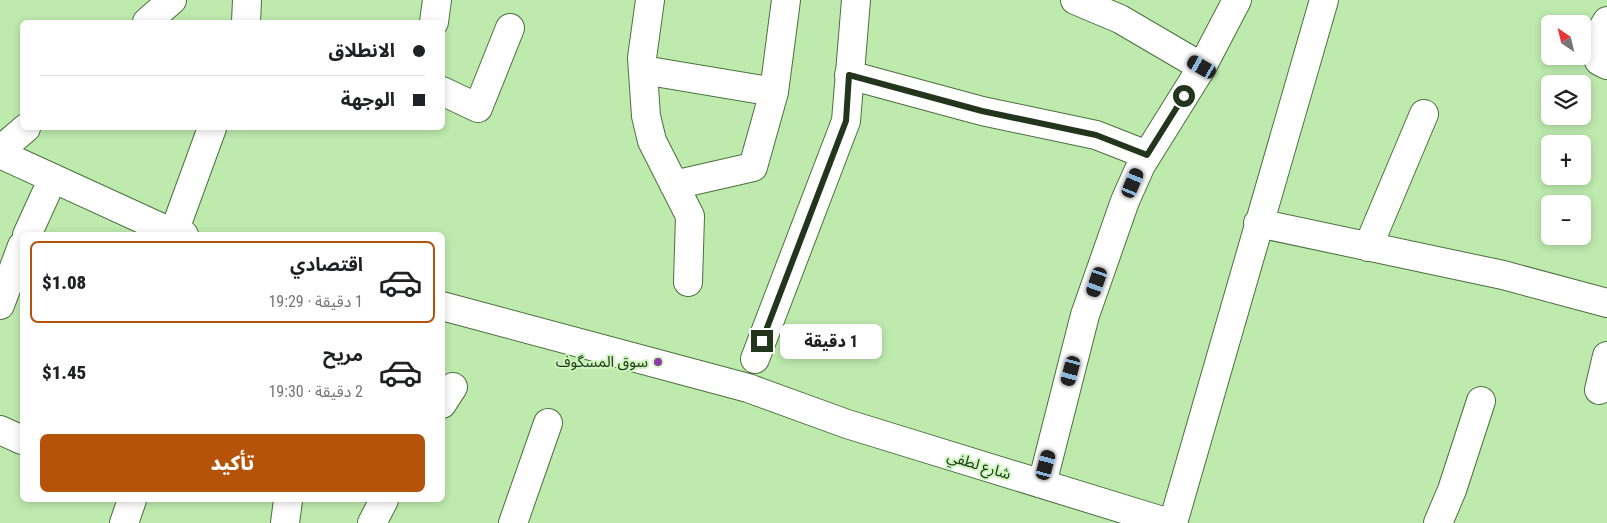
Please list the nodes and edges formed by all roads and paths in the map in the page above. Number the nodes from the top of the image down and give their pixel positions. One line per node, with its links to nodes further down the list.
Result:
1 (172, 0): 10 (street)
2 (247, 0): 11 (street)
3 (437, 0): 12 (street)
4 (650, 0): 17 (street)
5 (786, 0): 20 (street)
6 (856, 0): 18 (street)
7 (1075, 0): 16 (street)
8 (1237, 0): 16 (street)
9 (1324, 0): 28 (street)
10 (148, 20)
11 (246, 20)
12 (434, 20)
13 (1607, 21): 15 (street)
14 (510, 28): 19 (street)
15 (1607, 65)
16 (1202, 67): 25 (street)
17 (643, 70): 20 (street); 27 (street)
18 (849, 75): 25 (street); 39 (street)
19 (445, 92)
20 (774, 92): 27 (street)
21 (1424, 114): 32 (street)
22 (24, 130): 24 (street)
23 (211, 130): 31 (street)
24 (0, 152): 26 (street)
25 (1147, 155): 45 (street)
26 (52, 178): 29 (street); 30 (street)
27 (674, 186): 34 (street)
28 (1258, 223): 32 (street); 53 (street)
29 (28, 232)
30 (173, 232)
31 (180, 232)
32 (1368, 247): 35 (street)
33 (20, 251): 36 (street)
34 (688, 282)
35 (1607, 303)
36 (0, 305)
37 (445, 307): 45 (street, شارع لطفي)
38 (1607, 356): 40 (street)
39 (755, 359)
40 (1599, 390)
41 (1481, 401): 54 (street)
42 (548, 423): 52 (street)
43 (0, 430): 44 (street)
44 (20, 439)
45 (1042, 484): 53 (street, شارع لطفي)
46 (131, 502): 49 (street)
47 (288, 502): 50 (street)
48 (383, 502): 51 (street)
49 (124, 523)
50 (285, 523)
51 (372, 523)
52 (514, 523)
53 (1171, 523)
54 (1438, 523)

